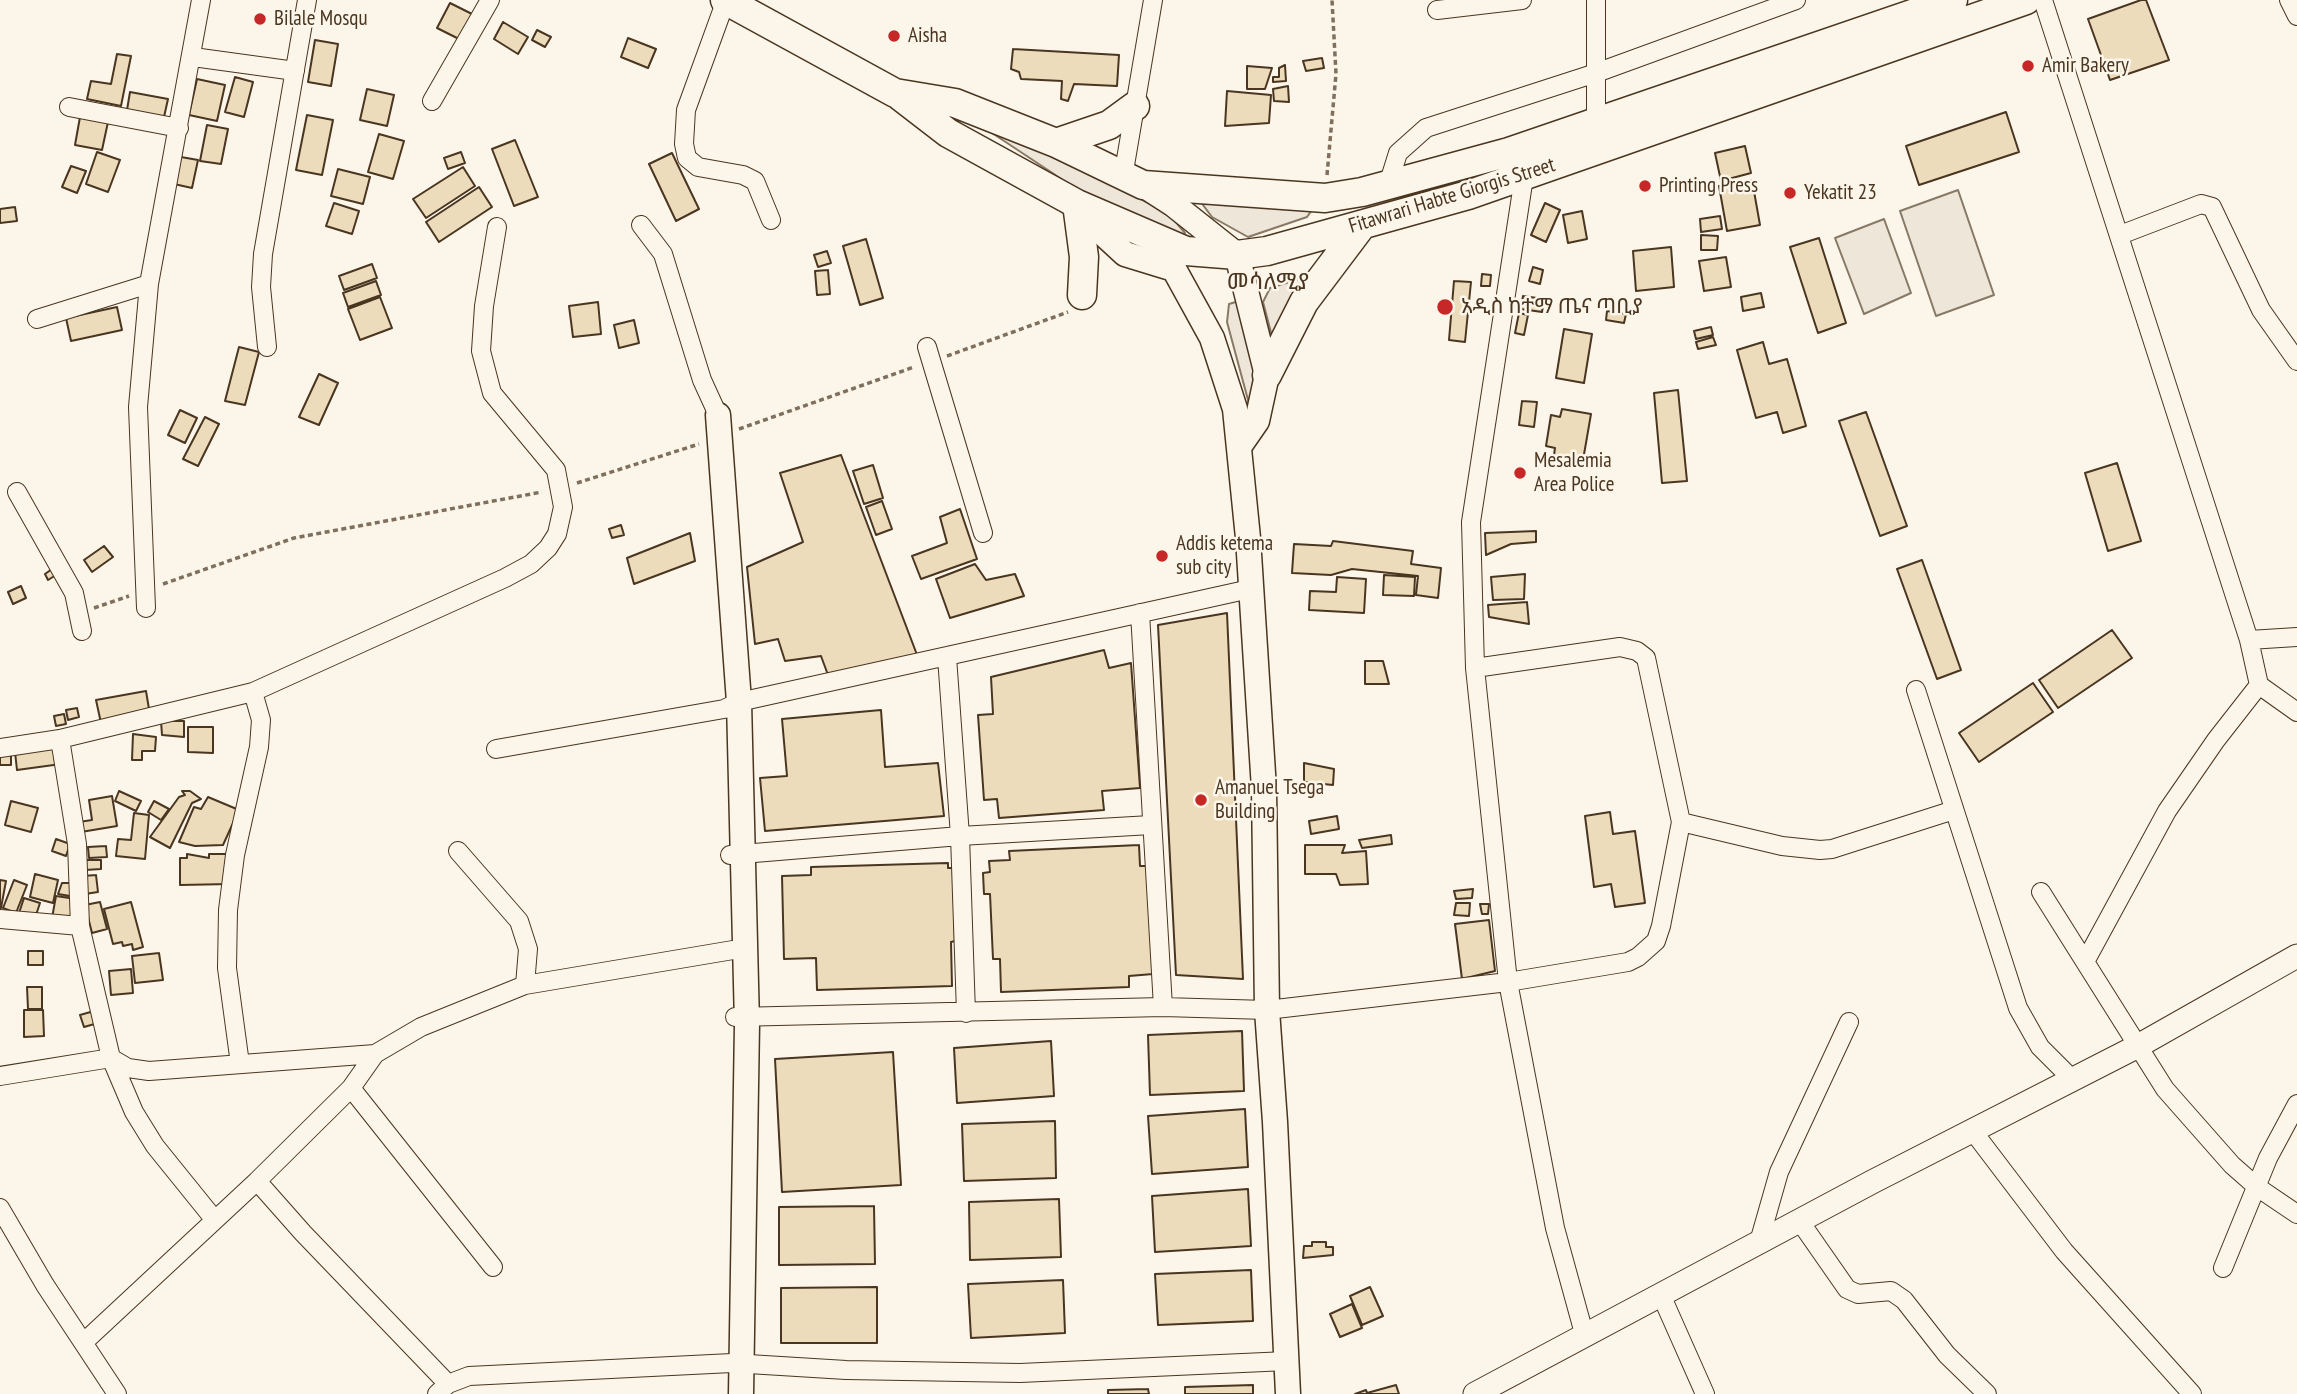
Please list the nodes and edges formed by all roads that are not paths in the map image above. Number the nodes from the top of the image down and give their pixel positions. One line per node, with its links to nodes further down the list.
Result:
1 (201, 0): 15 (street)
2 (307, 0): 16 (street)
3 (490, 0): 19 (street)
4 (725, 0): 18 (main road); 30 (street)
5 (1153, 0): 20 (street)
6 (1522, 0): 13 (street)
7 (1596, 0): 17 (street)
8 (1796, 0): 17 (street)
9 (2026, 0): 25 (main road, Fitawrari Habte Giorgis Street)
10 (2043, 0): 34 (street)
11 (2290, 0): 14 (street)
12 (1941, 2): 22 (main road)
13 (1437, 10)
14 (2297, 16)
15 (193, 57): 16 (street); 23 (street)
16 (295, 71): 39 (street)
17 (1596, 73): 22 (street); 28 (street)
18 (895, 93): 24 (main road); 29 (main road, Fitawrari Habte Giorgis Street)
19 (432, 101)
20 (1135, 106): 24 (main road); 27 (street)
21 (69, 107): 23 (street)
22 (1596, 120): 25 (street); 28 (main road)
23 (179, 128): 36 (street)
24 (1056, 143): 27 (main road)
25 (1596, 149): 26 (main road, Fitawrari Habte Giorgis Street)
26 (1524, 177): 32 (main road, Fitawrari Habte Giorgis Street); 54 (street)
27 (1133, 181): 28 (main road); 35 (main road)
28 (1375, 189): 35 (main road)
29 (1082, 206): 35 (main road, Fitawrari Habte Giorgis Street); 37 (main road); 44 (main road)
30 (771, 220)
31 (641, 225): 43 (street)
32 (1362, 225): 35 (main road, Fitawrari Habte Giorgis Street); 42 (main road)
33 (497, 227): 57 (street)
34 (2120, 235): 41 (street); 52 (street)
35 (1237, 255): 42 (main road)
36 (149, 285): 38 (street); 48 (street)
37 (1082, 295)
38 (37, 319)
39 (267, 347)
40 (929, 354): 46 (street)
41 (2297, 360)
42 (1267, 375): 44 (main road)
43 (712, 428): 58 (main road)
44 (1239, 447): 47 (main road)
45 (17, 492): 50 (street)
46 (983, 533)
47 (1251, 589): 49 (street); 78 (main road)
48 (146, 608)
49 (1140, 613): 53 (street); 65 (street)
50 (80, 622)
51 (2297, 637): 52 (street)
52 (2249, 640): 55 (street)
53 (947, 657): 58 (street); 66 (street)
54 (1475, 668): 64 (street); 75 (street)
55 (2259, 685): 59 (street); 74 (street)
56 (1916, 690): 63 (street)
57 (253, 692): 60 (street); 85 (street)
58 (732, 705): 62 (street); 68 (main road)
59 (2297, 712)
60 (60, 739): 61 (street); 71 (street)
61 (0, 748)
62 (496, 749)
63 (1954, 810): 64 (street); 87 (street)
64 (1681, 822): 75 (street)
65 (1151, 825): 66 (street); 77 (street)
66 (960, 836): 68 (street); 79 (street)
67 (458, 851): 76 (street)
68 (736, 855): 72 (main road); 80 (main road)
69 (2041, 892): 74 (street)
70 (0, 919): 71 (street)
71 (80, 926): 84 (street)
72 (733, 950): 76 (street); 80 (main road)
73 (2297, 956): 82 (street)
74 (2086, 960): 82 (street)
75 (1508, 982): 78 (street); 101 (street)
76 (525, 985): 83 (street)
77 (1163, 1007): 78 (street); 79 (street)
78 (1267, 1010): 103 (main road)
79 (966, 1013): 80 (street)
80 (741, 1017): 104 (main road)
81 (1849, 1022): 97 (street)
82 (2138, 1046): 87 (street); 92 (street)
83 (375, 1054): 85 (street); 88 (street)
84 (111, 1058): 85 (street); 86 (street); 95 (street)
85 (240, 1064)
86 (0, 1076)
87 (2072, 1079): 90 (street)
88 (351, 1088): 91 (street); 98 (street)
89 (2297, 1104): 92 (street)
90 (1972, 1130): 96 (street); 113 (street)
91 (257, 1181): 95 (street); 105 (street)
92 (2257, 1186): 94 (street); 99 (street)
93 (0, 1208): 102 (street)
94 (2297, 1214)
95 (214, 1219): 102 (street)
96 (1801, 1223): 97 (street); 112 (street)
97 (1759, 1242): 100 (street)
98 (493, 1267)
99 (2223, 1268)
100 (1662, 1297): 101 (street); 111 (street)
101 (1585, 1337): 106 (street)
102 (83, 1342): 107 (street)
103 (1287, 1361): 104 (street); 110 (main road)
104 (737, 1363): 105 (street); 108 (main road); 109 (main road)
105 (443, 1389)
106 (1488, 1391)
107 (117, 1394)
108 (731, 1394)
109 (741, 1394)
110 (1288, 1394)
111 (1705, 1394)
112 (1987, 1394)
113 (2192, 1394)

